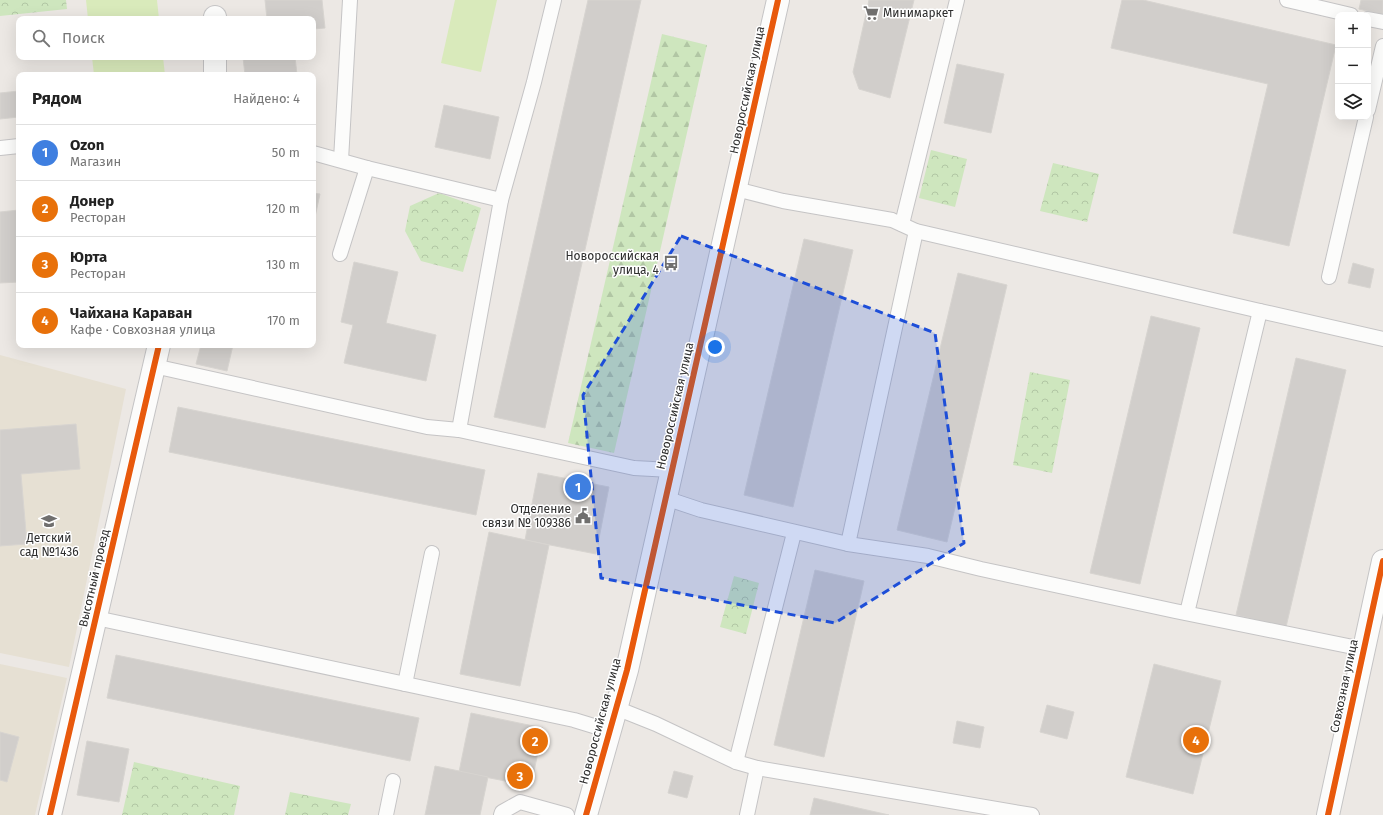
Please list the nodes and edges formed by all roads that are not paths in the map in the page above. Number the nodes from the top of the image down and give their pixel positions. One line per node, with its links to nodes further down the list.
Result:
1 (350, 0): 17 (lane)
2 (554, 0): 20 (lane)
3 (778, 0): 19 (street, Новороссийская улица)
4 (957, 0): 21 (lane)
5 (1287, 0): 6 (lane)
6 (1338, 12)
7 (1371, 20): 8 (lane)
8 (1383, 22)
9 (1383, 46): 12 (lane)
10 (215, 60): 11 (street)
11 (216, 72)
12 (1371, 97)
13 (1365, 120): 24 (lane)
14 (16, 146): 15 (lane)
15 (0, 148)
16 (316, 154): 17 (lane)
17 (341, 160): 18 (lane)
18 (367, 168): 20 (lane); 23 (lane)
19 (736, 188): 21 (lane); 30 (street, Новороссийская улица)
20 (501, 200): 29 (lane)
21 (902, 224): 22 (lane)
22 (916, 231): 25 (lane); 33 (lane)
23 (340, 254)
24 (1329, 277)
25 (1260, 312): 26 (lane); 36 (lane)
26 (1383, 339)
27 (158, 348): 28 (street, Высотный проезд)
28 (154, 366): 29 (lane); 37 (street, Высотный проезд)
29 (459, 430): 30 (lane)
30 (671, 470): 31 (street, Новороссийская улица)
31 (665, 498): 32 (lane); 40 (street, Новороссийская улица)
32 (794, 533): 33 (lane); 42 (lane)
33 (848, 544): 36 (lane)
34 (432, 552): 39 (lane)
35 (1383, 561): 38 (street, Совхозная улица)
36 (1187, 613): 38 (lane)
37 (96, 618): 39 (lane); 45 (street, Высотный проезд)
38 (1363, 649): 52 (street, Совхозная улица)
39 (405, 684): 41 (lane)
40 (616, 708): 41 (street, Новороссийская улица); 42 (lane)
41 (610, 731): 49 (street, Новороссийская улица)
42 (736, 762): 43 (lane)
43 (757, 768): 50 (lane); 51 (lane)
44 (393, 781): 46 (lane)
45 (50, 815)
46 (386, 815)
47 (501, 815): 48 (lane)
48 (567, 815)
49 (586, 815)
50 (747, 815)
51 (1032, 815)
52 (1328, 815)

